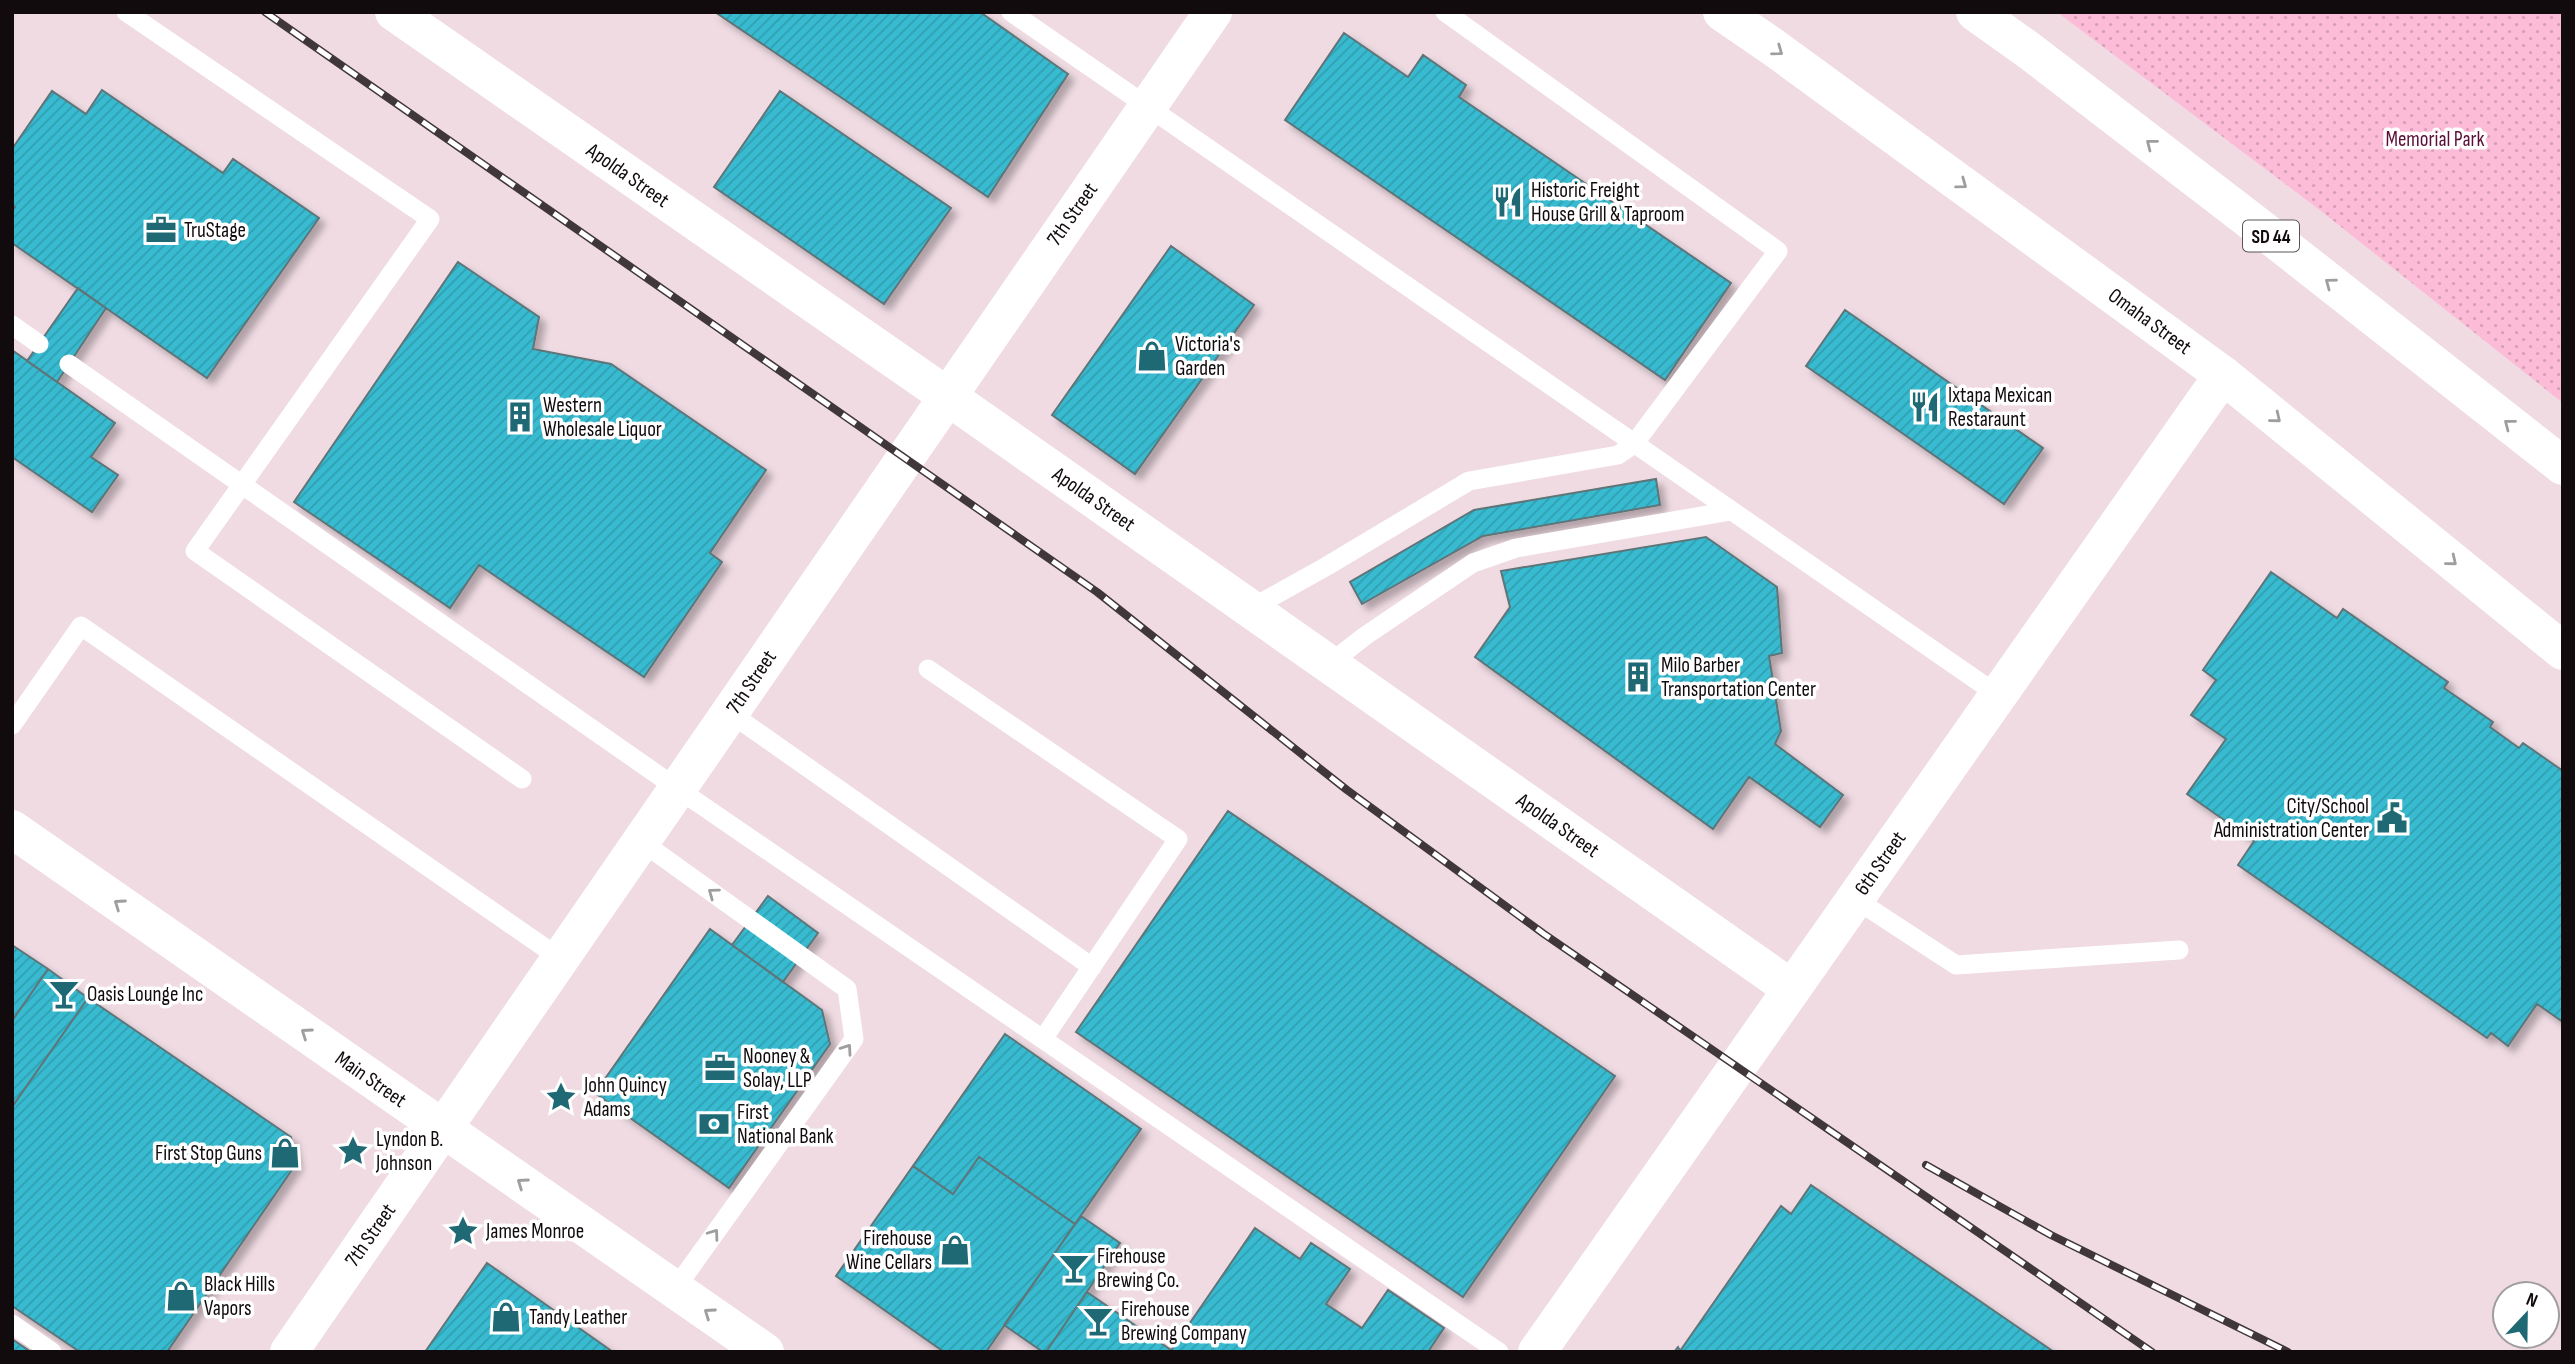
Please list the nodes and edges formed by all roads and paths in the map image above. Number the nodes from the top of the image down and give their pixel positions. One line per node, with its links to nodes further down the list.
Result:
1 (126, 12): 16 (lane)
2 (394, 12): 13 (street, Apolda Street)
3 (1213, 12): 8 (street, 7th Street)
4 (1445, 12): 14 (lane)
5 (1722, 12): 12 (street, Omaha Street, one-way to 12)
6 (1975, 12): 15 (street, SD 44, one-way to 6)
7 (1015, 13): 8 (lane)
8 (1146, 107): 13 (street, 7th Street); 14 (lane)
9 (12, 325): 10 (lane)
10 (39, 344)
11 (69, 364): 16 (lane)
12 (2223, 375): 19 (street, Omaha Street, one-way to 19); 22 (street, 6th Street)
13 (947, 396): 18 (street, Apolda Street); 23 (street, 7th Street)
14 (1634, 444): 17 (lane); 18 (lane)
15 (2563, 466)
16 (243, 485): 25 (lane); 26 (lane)
17 (1731, 511): 20 (lane); 22 (lane)
18 (1250, 609): 20 (street, Apolda Street)
19 (2563, 651)
20 (1329, 664): 33 (street, Apolda Street)
21 (928, 669): 32 (lane)
22 (1998, 695): 29 (street, 6th Street)
23 (730, 713): 26 (street, 7th Street); 32 (lane)
24 (12, 725): 31 (lane)
25 (522, 779)
26 (678, 789): 28 (street, 7th Street); 34 (lane)
27 (12, 829): 35 (street, Main Street, one-way to 27)
28 (642, 842): 31 (street, 7th Street); 36 (lane, one-way to 28)
29 (1855, 898): 30 (lane); 33 (street, 6th Street)
30 (2179, 950)
31 (561, 959): 35 (street, 7th Street)
32 (1092, 967): 34 (lane)
33 (1792, 989): 42 (street, 6th Street)
34 (1043, 1039): 41 (lane)
35 (443, 1128): 36 (street, Main Street, one-way to 35); 39 (street, 7th Street)
36 (675, 1289): 40 (street, Main Street, one-way to 36)
37 (12, 1324): 38 (lane)
38 (52, 1352)
39 (289, 1352)
40 (765, 1352)
41 (1499, 1352)
42 (1537, 1352)

